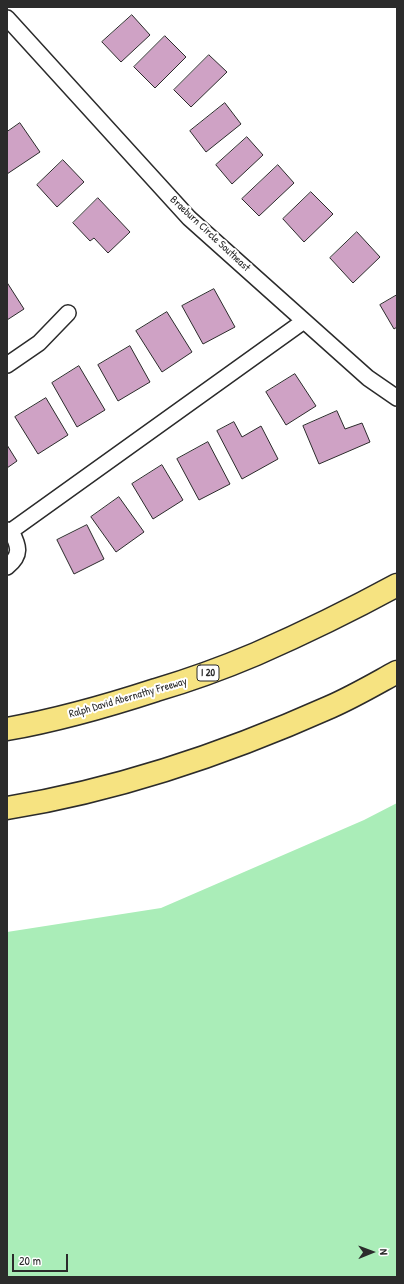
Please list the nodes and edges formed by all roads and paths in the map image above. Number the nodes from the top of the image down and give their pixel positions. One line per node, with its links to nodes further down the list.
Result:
1 (7, 18): 3 (street, Braeburn Circle Southeast)
2 (68, 313): 4 (street)
3 (304, 321): 5 (street, Braeburn Circle Southeast); 6 (street)
4 (7, 365)
5 (397, 398)
6 (9, 531): 7 (street)
7 (7, 567)
8 (397, 585): 10 (highway, Ralph David Abernathy Freeway / I 20)
9 (397, 672): 11 (highway)
10 (7, 729)
11 (7, 808)

